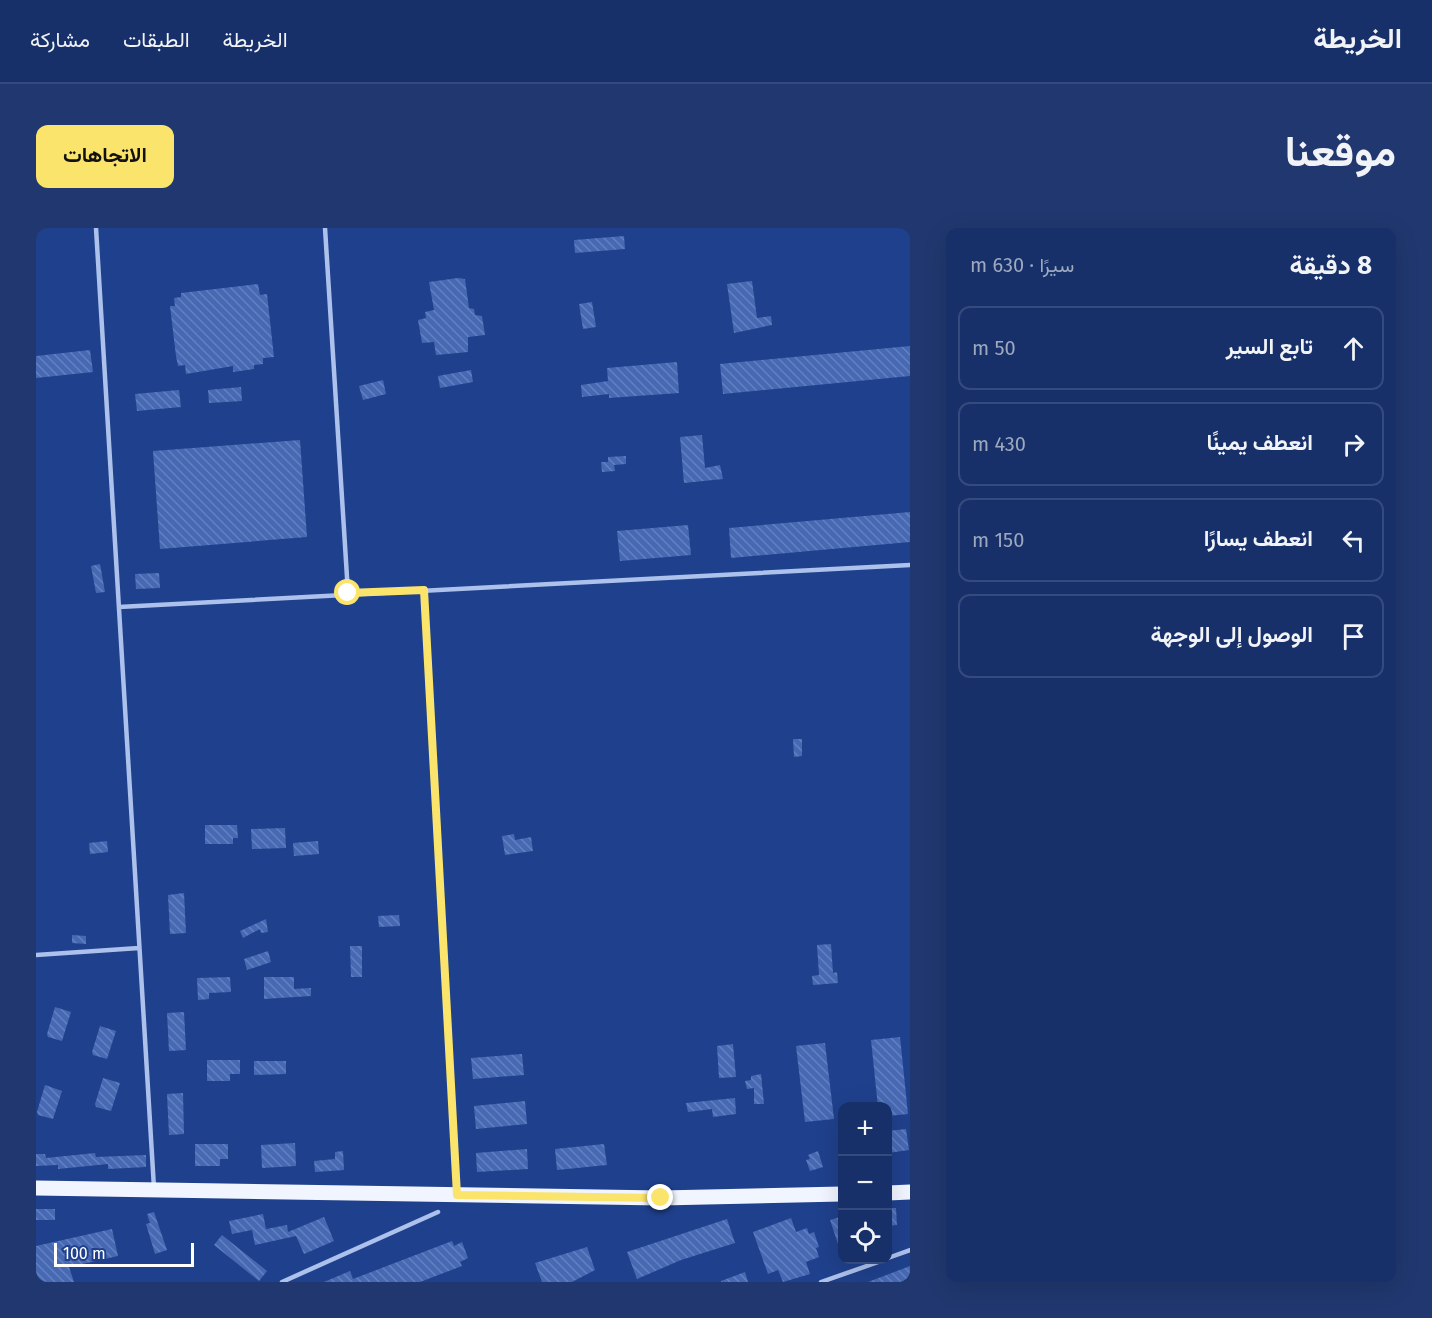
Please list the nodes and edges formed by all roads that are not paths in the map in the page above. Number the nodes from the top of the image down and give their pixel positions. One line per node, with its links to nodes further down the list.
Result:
1 (96, 228): 6 (lane)
2 (325, 228): 5 (lane)
3 (910, 565): 4 (lane)
4 (424, 590): 5 (lane); 14 (lane)
5 (348, 593): 6 (lane)
6 (119, 607): 7 (lane)
7 (139, 948): 8 (lane); 10 (lane)
8 (36, 955)
9 (36, 1188): 10 (main road)
10 (154, 1190): 14 (main road)
11 (910, 1192): 12 (main road)
12 (892, 1193)
13 (838, 1194): 14 (main road)
14 (457, 1195)
15 (438, 1212): 19 (lane)
16 (910, 1250): 17 (lane)
17 (892, 1257)
18 (872, 1264): 20 (lane)
19 (282, 1282)
20 (821, 1282)

